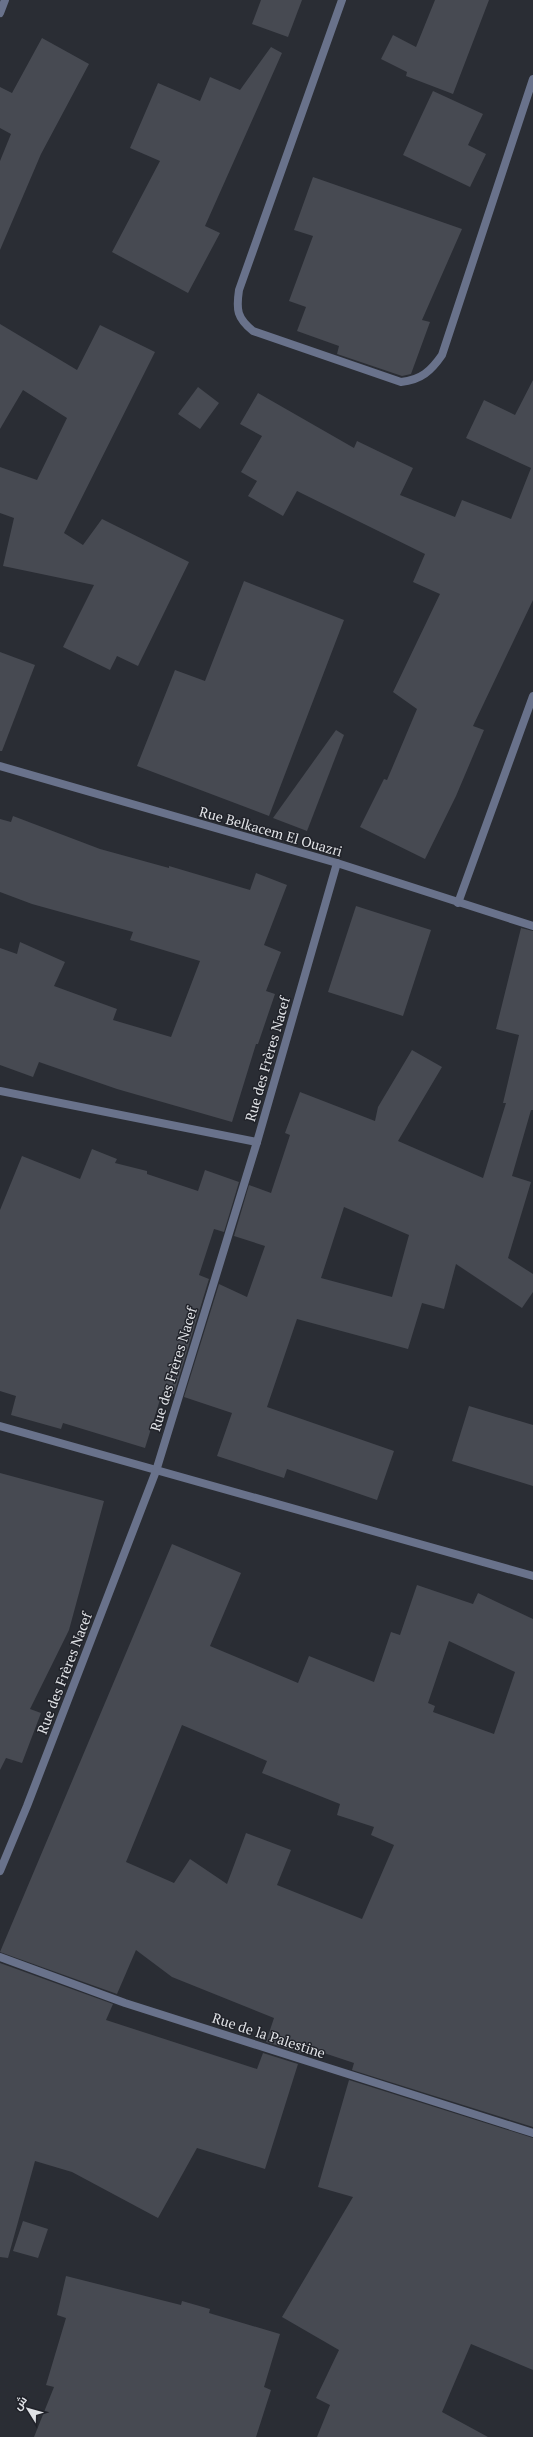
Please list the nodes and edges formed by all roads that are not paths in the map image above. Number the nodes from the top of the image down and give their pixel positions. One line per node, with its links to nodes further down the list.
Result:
1 (342, 0): 4 (street)
2 (3, 1): 3 (street)
3 (0, 12)
4 (533, 78)
5 (533, 696): 8 (street)
6 (0, 766): 7 (street, Rue Belkacem El Ouazri)
7 (337, 863): 8 (street, Rue Belkacem El Ouazri); 11 (street, Rue des Frères Nacef)
8 (458, 903): 9 (street, Rue Belkacem El Ouazri)
9 (533, 926)
10 (0, 1091): 11 (street)
11 (257, 1142): 13 (street, Rue des Frères Nacef)
12 (0, 1426): 13 (street)
13 (156, 1471): 14 (street); 15 (street, Rue des Frères Nacef)
14 (533, 1576)
15 (0, 1871)
16 (0, 1957): 17 (street, Rue de la Palestine)
17 (533, 2133)

